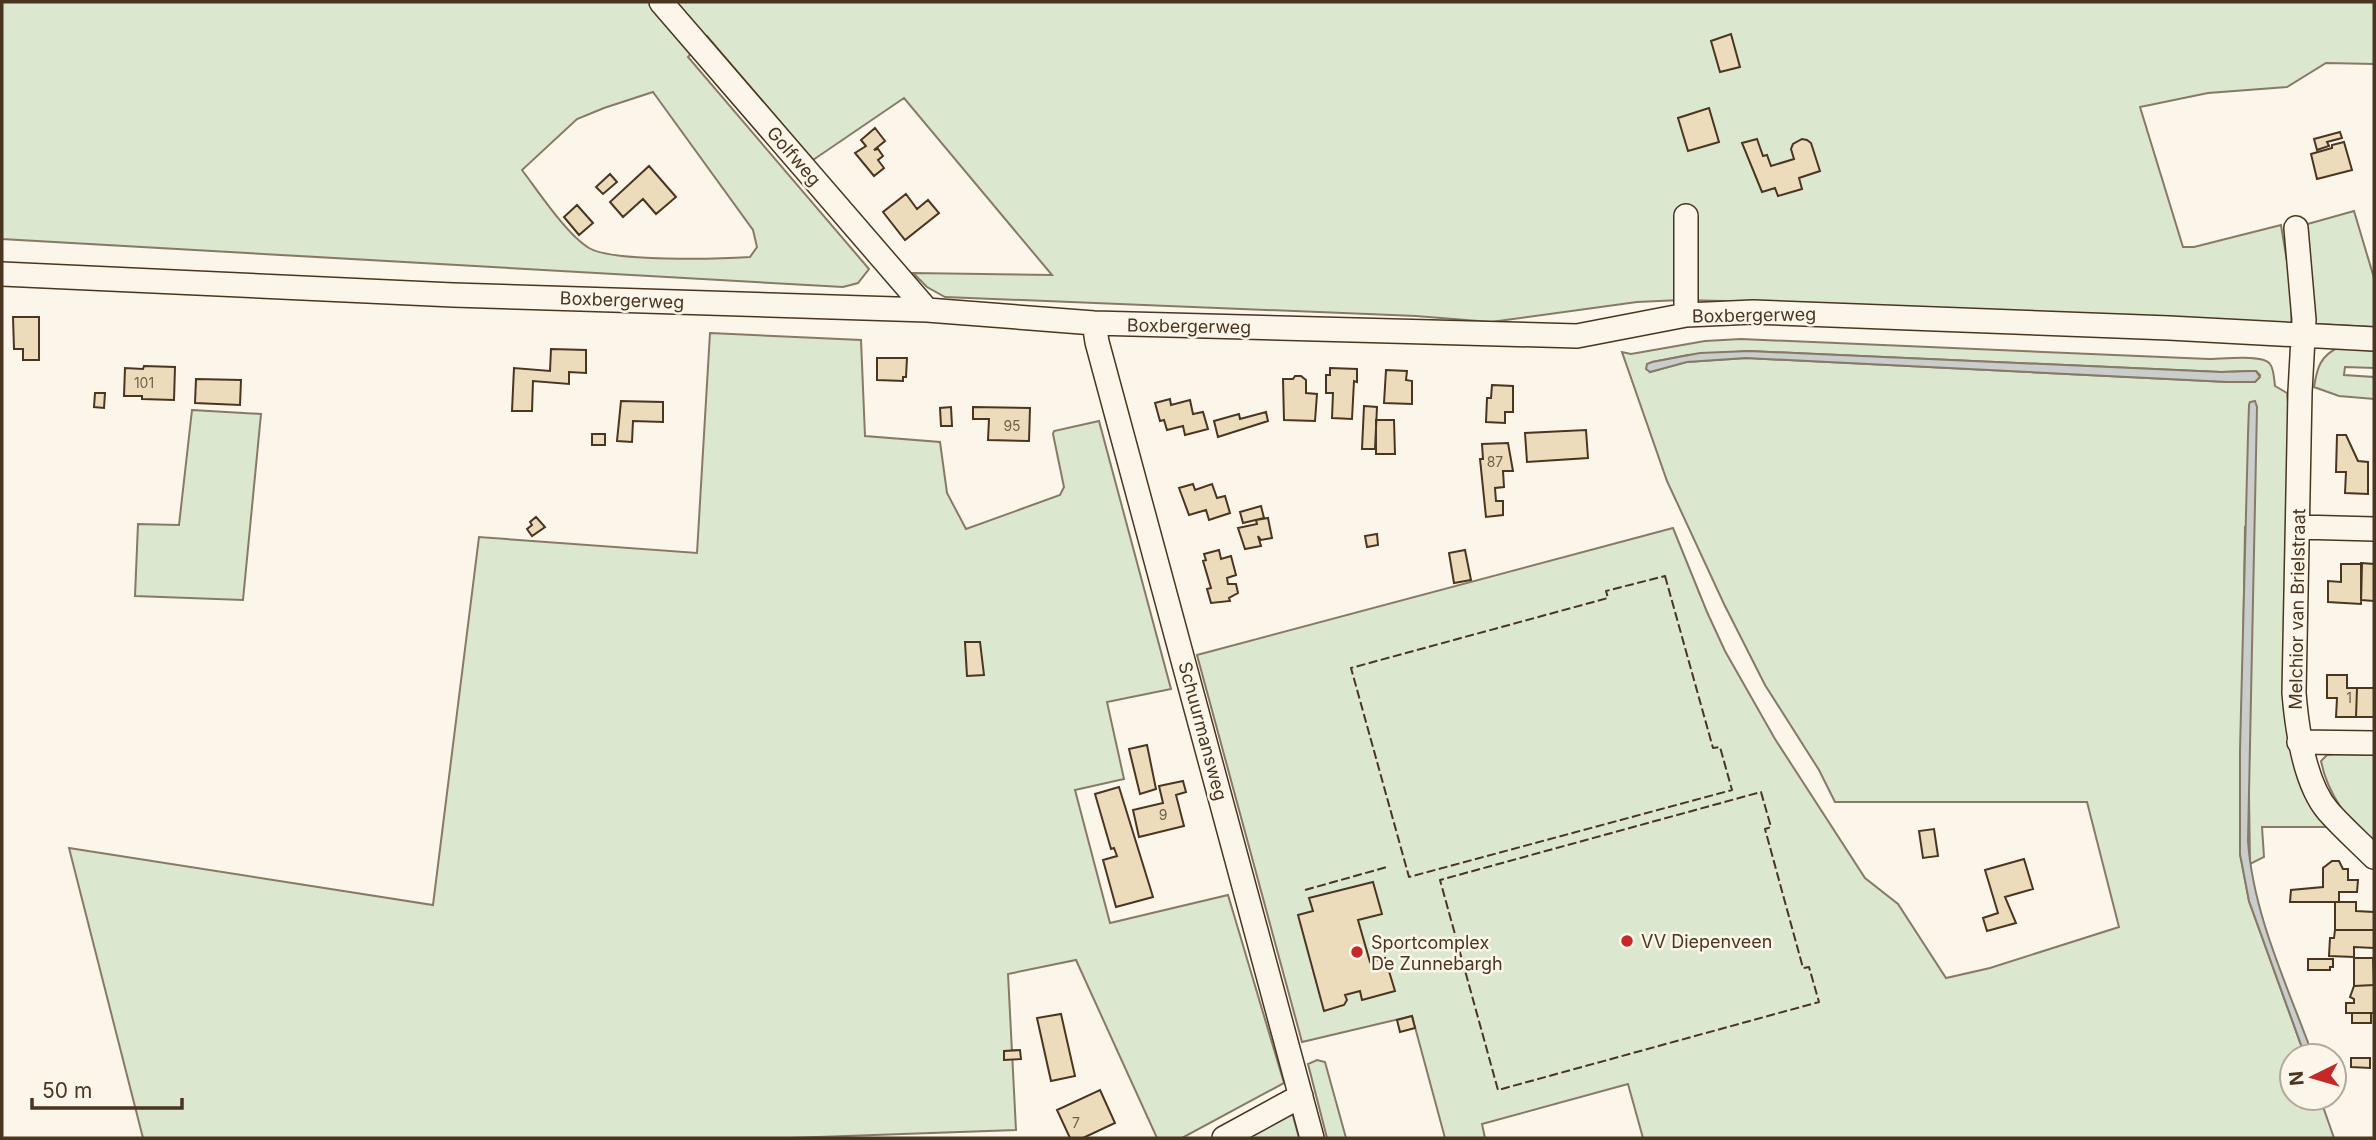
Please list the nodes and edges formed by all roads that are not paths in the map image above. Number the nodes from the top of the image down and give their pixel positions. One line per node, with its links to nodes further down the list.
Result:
1 (660, 2): 5 (street, Golfweg)
2 (1686, 216): 6 (street)
3 (2296, 228): 8 (street, Melchior van Brielstraat)
4 (2, 274): 5 (street, Boxbergerweg)
5 (927, 310): 7 (street, Boxbergerweg)
6 (1686, 315): 7 (street, Boxbergerweg); 8 (street, Boxbergerweg)
7 (1094, 323): 15 (street, Schuurmansweg)
8 (2303, 336): 9 (street, Boxbergerweg); 10 (street, Melchior van Brielstraat)
9 (2374, 339)
10 (2299, 527): 11 (street); 12 (street, Melchior van Brielstraat)
11 (2374, 529)
12 (2299, 742): 13 (street); 14 (street, Melchior van Brielstraat)
13 (2374, 743)
14 (2374, 857)
15 (1301, 1096): 16 (street); 17 (street, Schuurmansweg)
16 (1224, 1138)
17 (1312, 1138)

